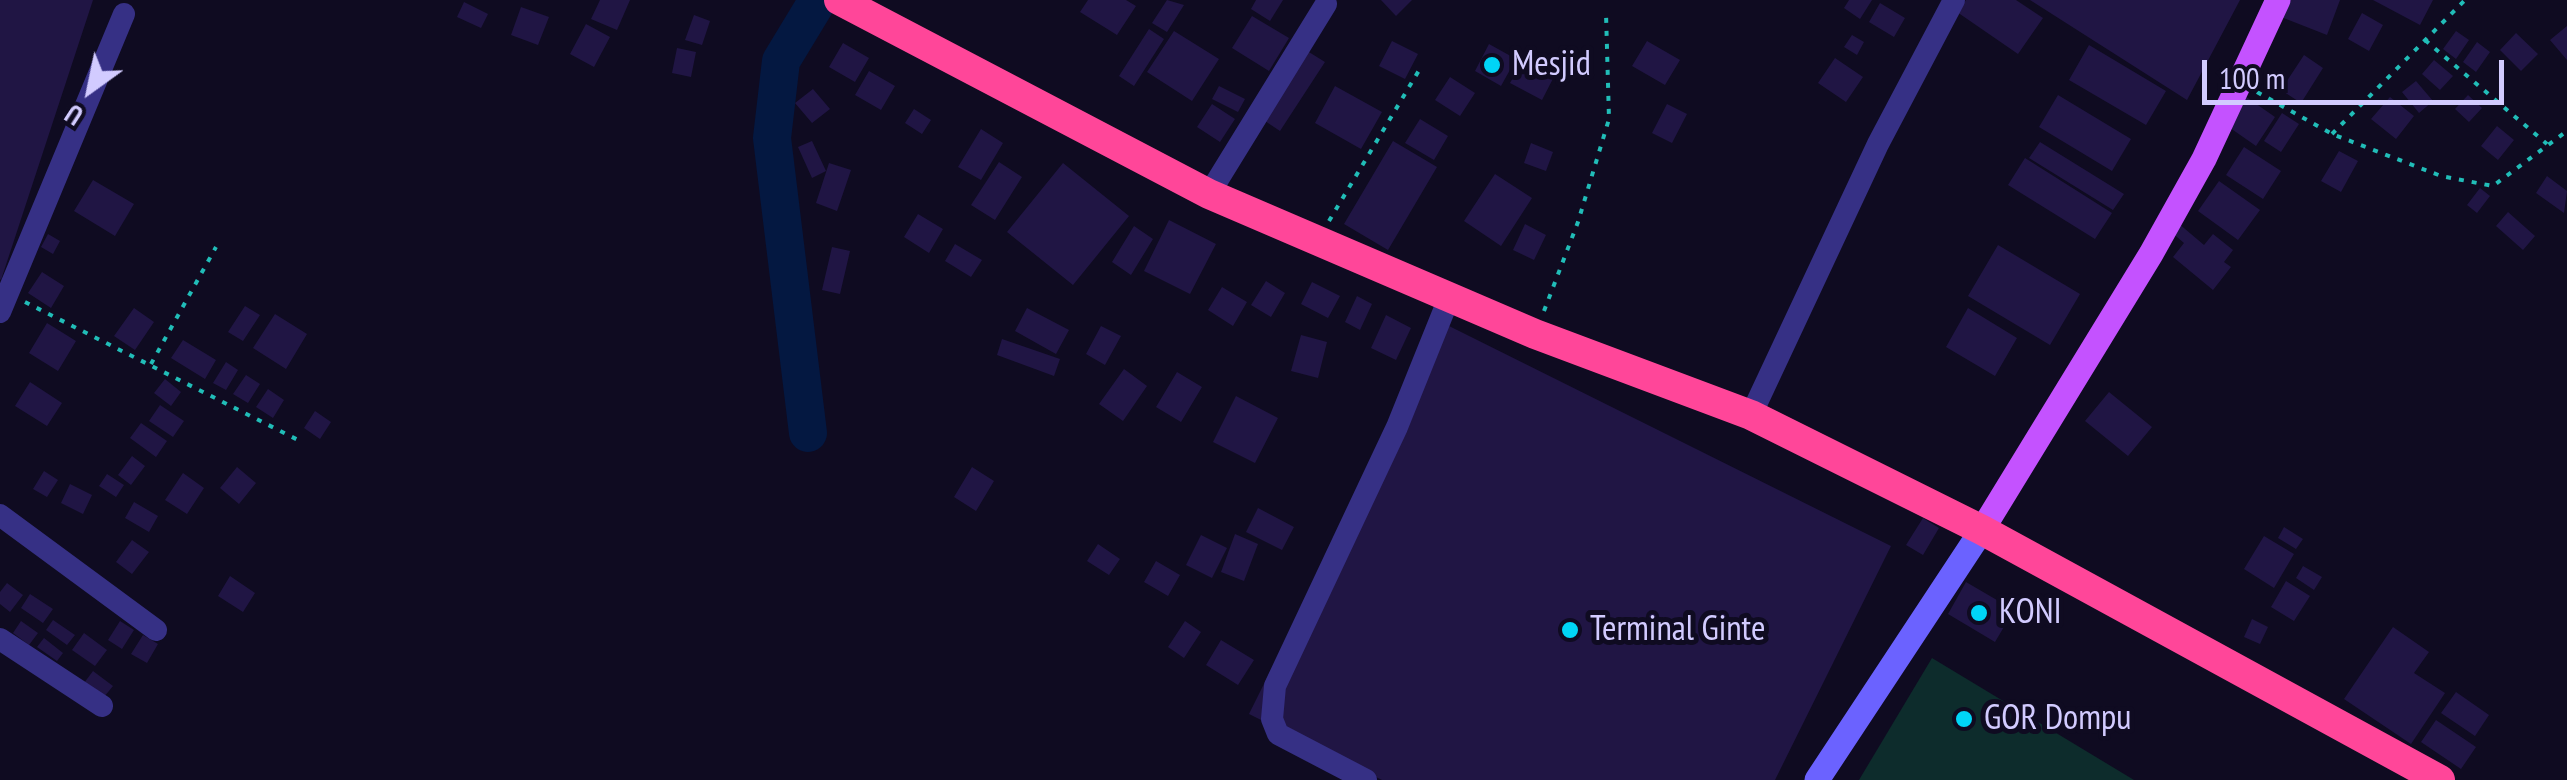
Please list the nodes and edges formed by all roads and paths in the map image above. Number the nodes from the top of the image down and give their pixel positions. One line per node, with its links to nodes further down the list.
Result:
1 (1954, 0): 21 (street)
2 (2278, 0): 10 (main road)
3 (2465, 0): 8 (path)
4 (842, 2): 14 (highway)
5 (1326, 4): 14 (street)
6 (1606, 13): 19 (path)
7 (124, 14): 18 (street)
8 (2425, 40): 12 (path); 13 (path)
9 (1421, 68): 15 (path)
10 (2240, 82): 12 (path); 24 (main road)
11 (2567, 131): 13 (path)
12 (2332, 134): 13 (path)
13 (2547, 144)
14 (1208, 194): 15 (highway)
15 (1317, 242): 17 (highway)
16 (216, 247): 20 (path)
17 (1449, 298): 19 (highway); 28 (street)
18 (4, 303): 20 (path)
19 (1535, 334): 21 (highway)
20 (151, 364): 22 (path)
21 (1750, 415): 24 (highway)
22 (302, 442)
23 (0, 515): 25 (street)
24 (1982, 530): 29 (street); 30 (highway)
25 (156, 630)
26 (0, 639): 27 (street)
27 (102, 706)
28 (1366, 780)
29 (1817, 780)
30 (2440, 780)

